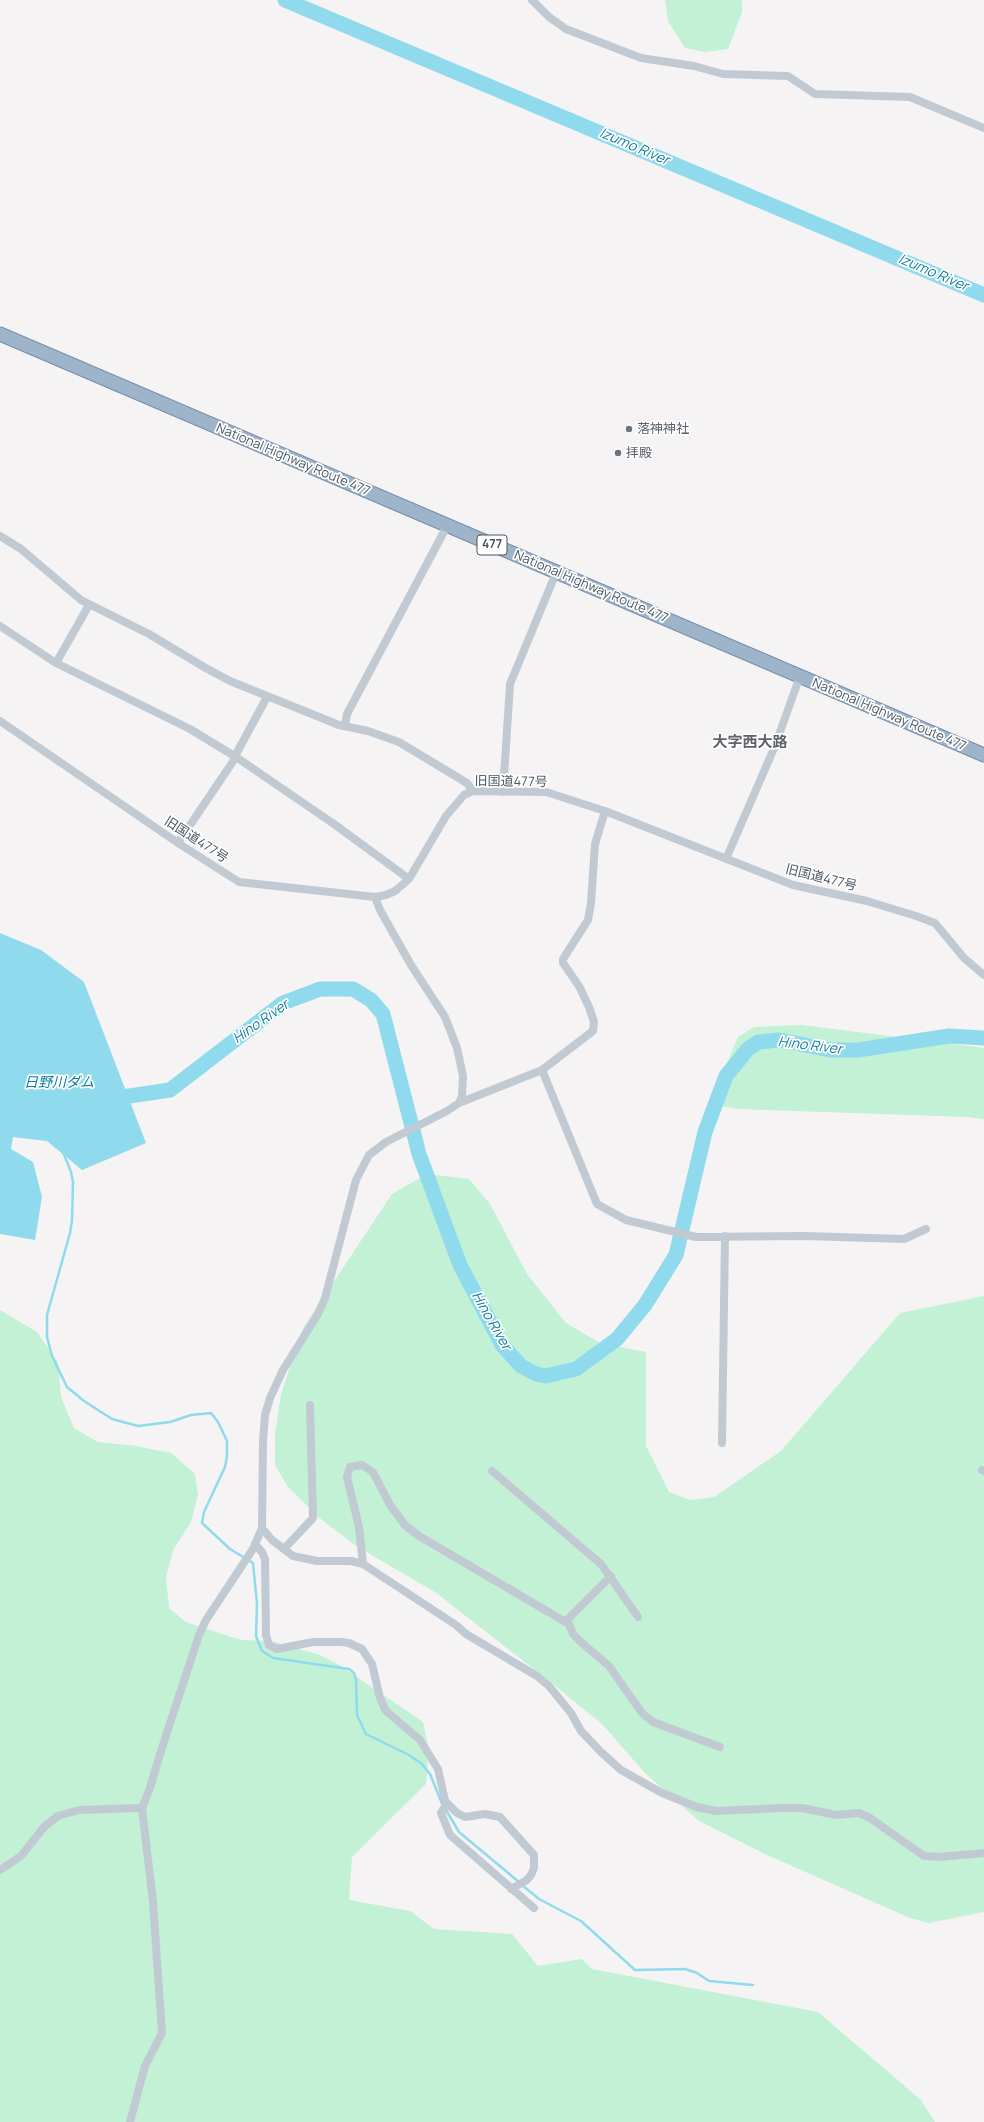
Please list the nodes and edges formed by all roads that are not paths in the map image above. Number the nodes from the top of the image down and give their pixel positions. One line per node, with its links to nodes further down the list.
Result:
1 (532, 0): 2 (street)
2 (984, 128)
3 (0, 334): 4 (highway, National Highway Route 477 / 477)
4 (447, 526): 6 (highway, National Highway Route 477 / 477); 13 (street)
5 (0, 536): 7 (street)
6 (556, 572): 10 (highway, National Highway Route 477 / 477); 17 (street)
7 (89, 605): 9 (street); 11 (street)
8 (0, 626): 9 (street)
9 (56, 663): 15 (street)
10 (800, 676): 14 (highway, National Highway Route 477 / 477); 20 (street)
11 (267, 697): 13 (street); 15 (street)
12 (0, 720): 19 (street, 旧国道477号)
13 (345, 726): 16 (street)
14 (984, 755)
15 (235, 756): 19 (street); 21 (street)
16 (473, 791): 17 (street, 旧国道477号); 21 (street, 旧国道477号)
17 (503, 792): 18 (street, 旧国道477号)
18 (605, 811): 20 (street, 旧国道477号); 24 (street)
19 (178, 843): 22 (street, 旧国道477号)
20 (726, 859): 23 (street, 旧国道477号)
21 (409, 879): 22 (street, 旧国道477号)
22 (375, 897): 25 (street)
23 (984, 975)
24 (542, 1070): 25 (street); 27 (street)
25 (458, 1103): 31 (street)
26 (926, 1230): 27 (street)
27 (725, 1236): 29 (street)
28 (310, 1405): 33 (street)
29 (722, 1443)
30 (492, 1472): 35 (street)
31 (262, 1528): 32 (street); 33 (street)
32 (254, 1546): 39 (street); 40 (street)
33 (284, 1549): 34 (street)
34 (363, 1564): 37 (street); 41 (street)
35 (611, 1576): 36 (street); 37 (street)
36 (638, 1617)
37 (565, 1622): 38 (street)
38 (720, 1748)
39 (446, 1803): 43 (street); 43 (street)
40 (142, 1808): 42 (street); 45 (street)
41 (984, 1853)
42 (0, 1870)
43 (513, 1888): 44 (street)
44 (534, 1908)
45 (130, 2122)

